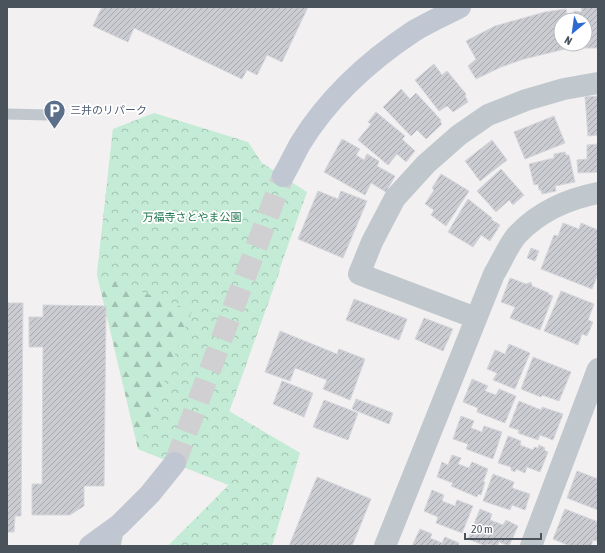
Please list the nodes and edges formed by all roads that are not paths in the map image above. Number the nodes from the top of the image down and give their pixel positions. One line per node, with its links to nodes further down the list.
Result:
1 (460, 7): 5 (street)
2 (598, 83): 7 (street)
3 (7, 114): 4 (lane)
4 (48, 115)
5 (283, 176)
6 (598, 193): 7 (street)
7 (476, 318): 12 (street)
8 (598, 368): 13 (street)
9 (175, 463): 10 (street)
10 (117, 536): 11 (street)
11 (90, 546)
12 (385, 546)
13 (532, 546)

